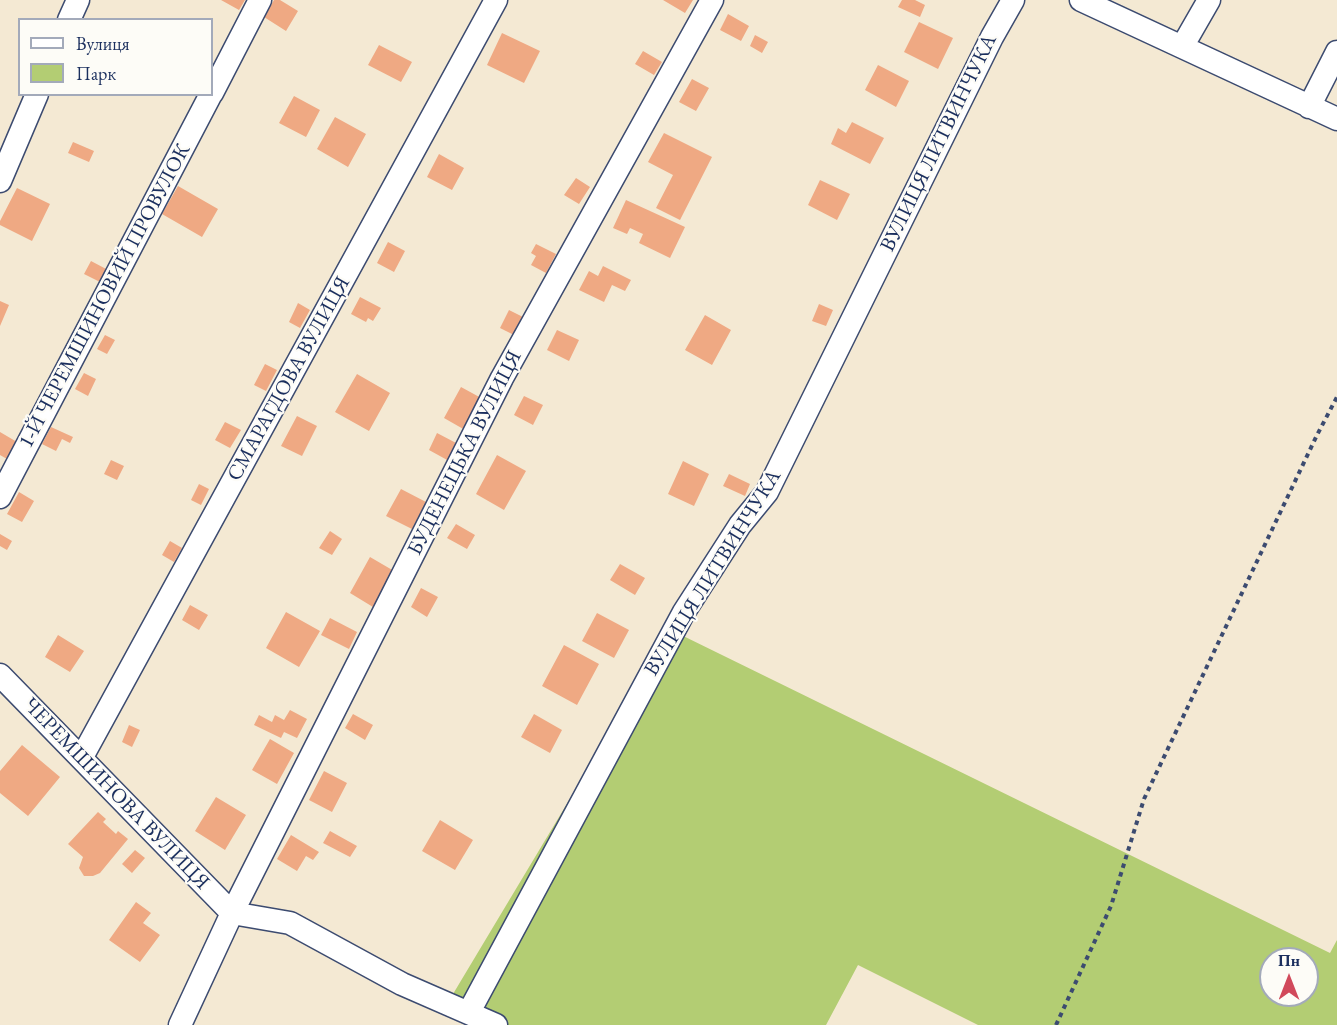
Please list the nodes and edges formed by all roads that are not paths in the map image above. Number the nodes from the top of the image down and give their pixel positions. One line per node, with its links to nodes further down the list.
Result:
1 (78, 0): 8 (street)
2 (260, 0): 11 (street, 1-Й ЧЕРЕМШИНОВИЙ ПРОВУЛОК)
3 (496, 0): 19 (street, СМАРАГДОВА ВУЛИЦЯ)
4 (712, 0): 20 (street, БУДЕНЕЦЬКА ВУЛИЦЯ)
5 (1013, 0): 21 (street, ВУЛИЦЯ ЛИТВИНЧУКА)
6 (1081, 0): 9 (street)
7 (1209, 0): 9 (street)
8 (70, 18)
9 (1182, 47): 14 (street)
10 (1337, 52): 14 (street)
11 (213, 90)
12 (36, 96): 16 (street)
13 (210, 96): 17 (street, 1-Й ЧЕРЕМШИНОВИЙ ПРОВУЛОК)
14 (1309, 107): 15 (street)
15 (1337, 119)
16 (0, 181)
17 (0, 497)
18 (0, 675): 19 (street, ЧЕРЕМШИНОВА ВУЛИЦЯ)
19 (82, 757): 20 (street, ЧЕРЕМШИНОВА ВУЛИЦЯ)
20 (232, 913): 21 (street); 22 (street, БУДЕНЕЦЬКА ВУЛИЦЯ)
21 (469, 1012): 23 (street)
22 (180, 1025)
23 (496, 1025)

